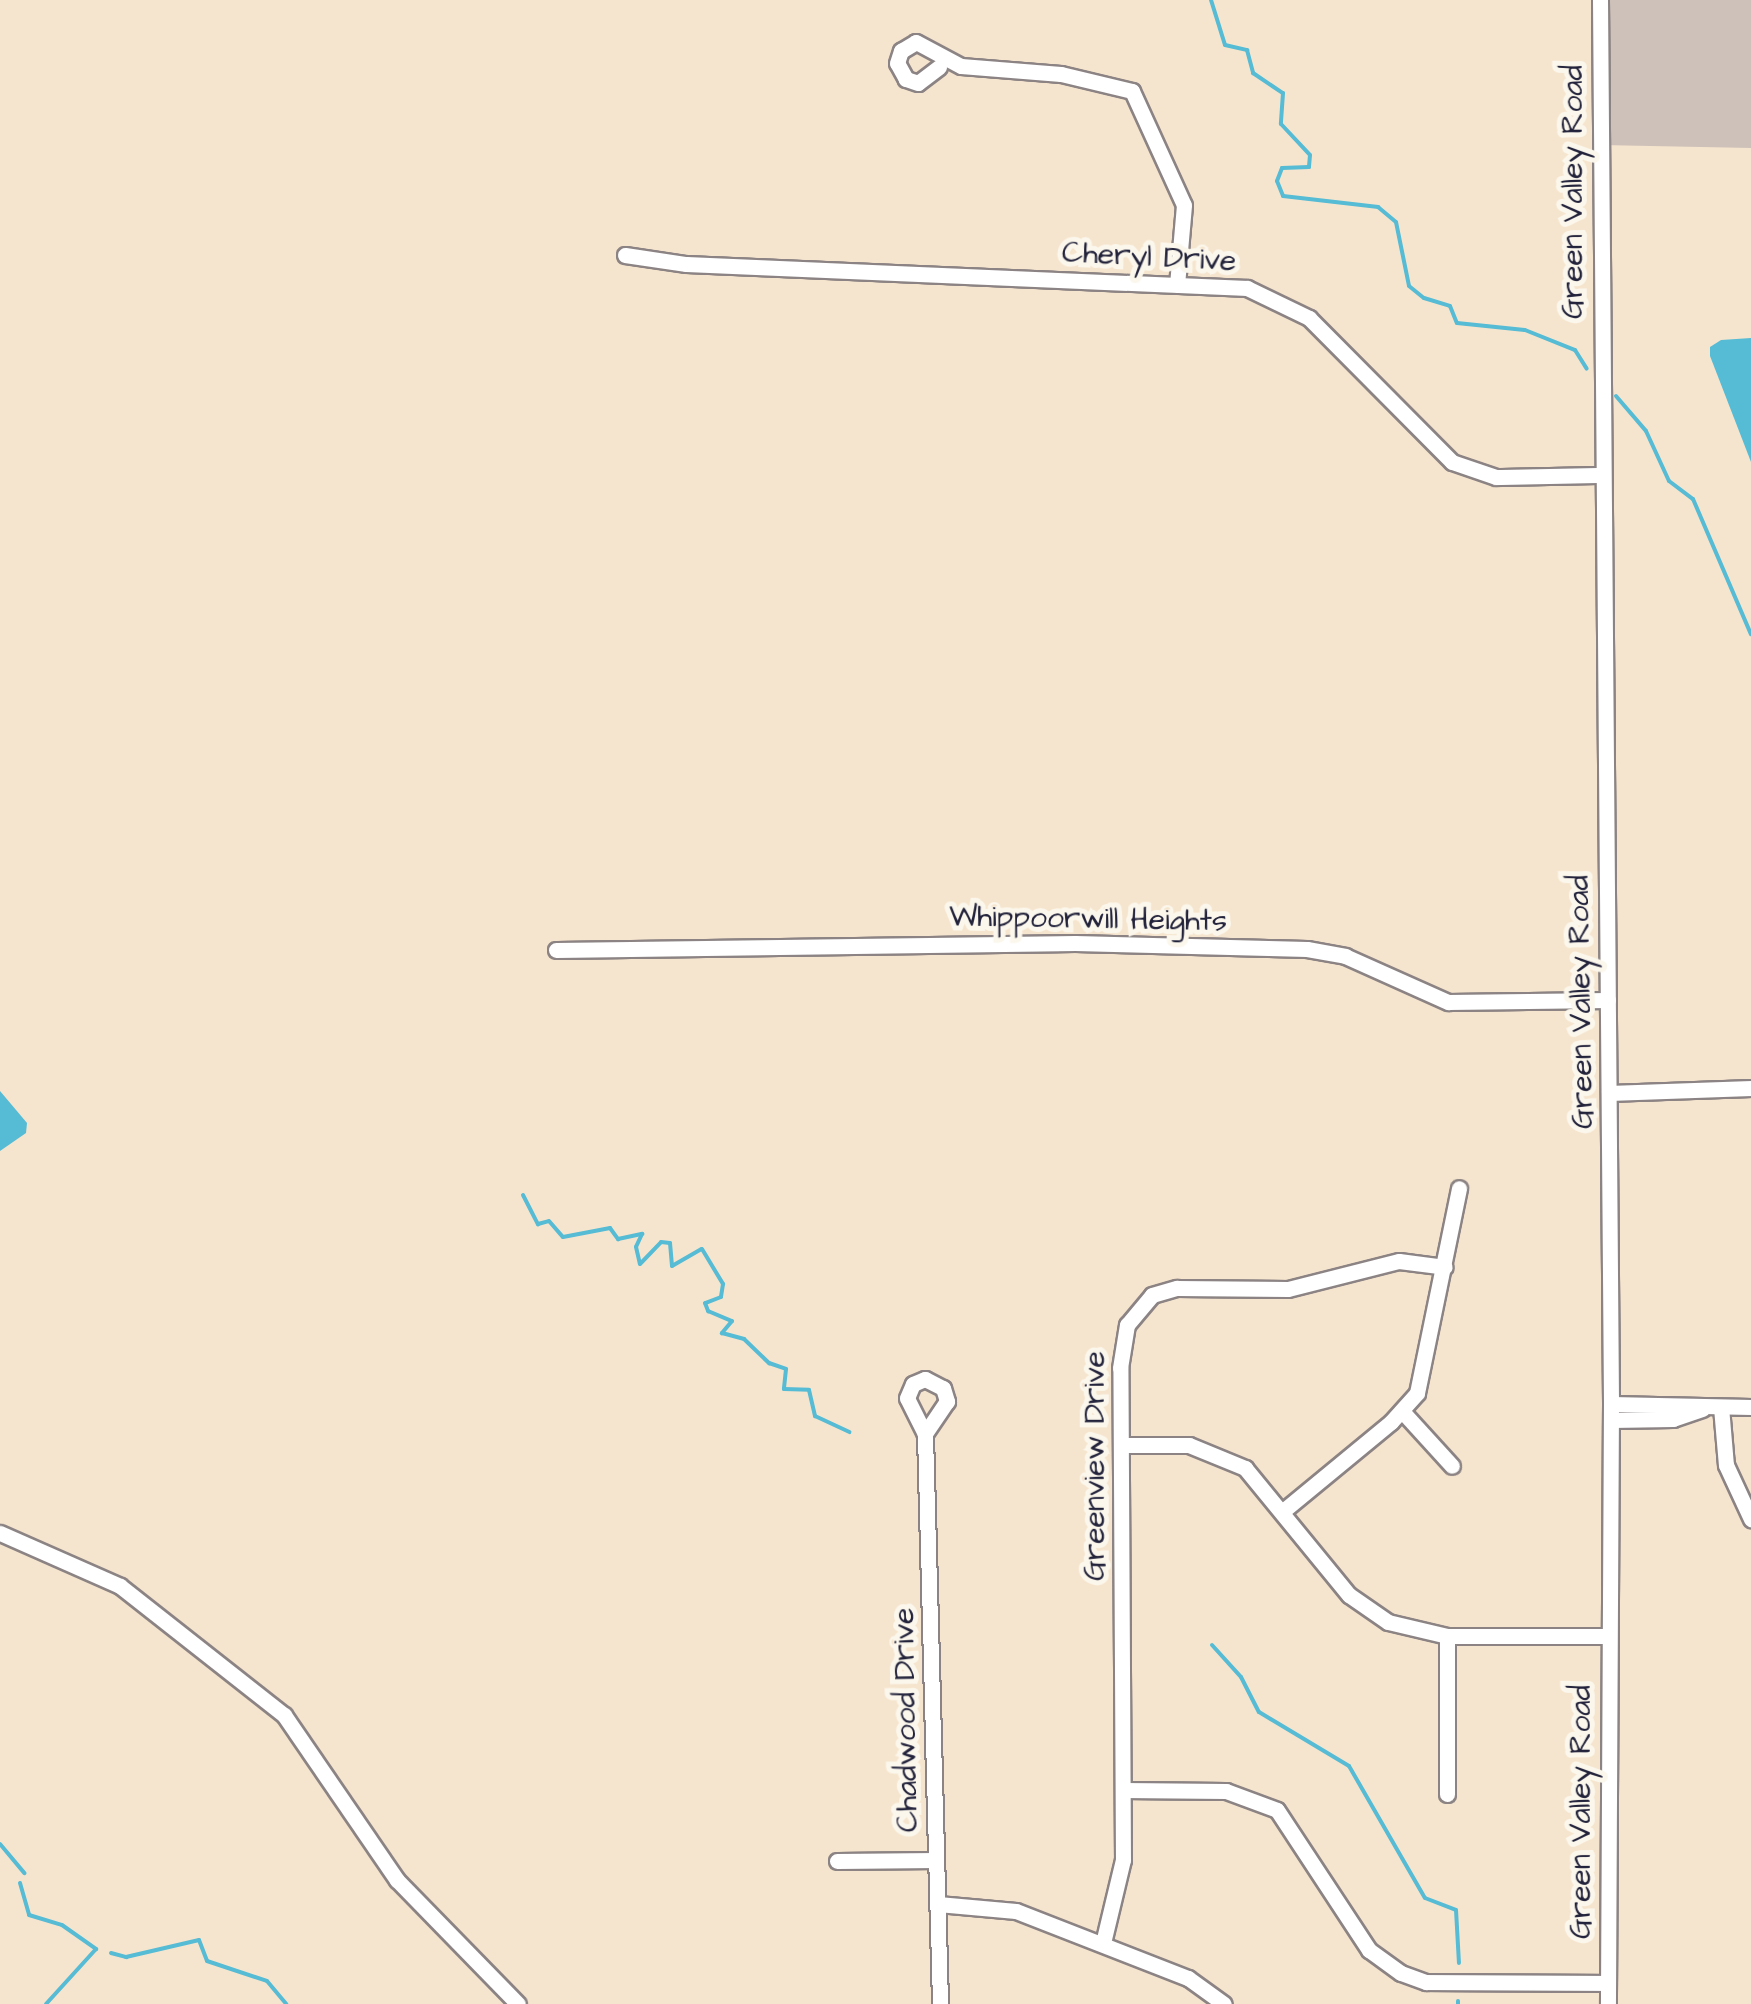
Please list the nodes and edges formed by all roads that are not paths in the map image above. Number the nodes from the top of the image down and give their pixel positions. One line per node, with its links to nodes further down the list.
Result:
1 (1600, 0): 5 (street, Green Valley Road)
2 (939, 66): 4 (street)
3 (625, 255): 4 (street, Cheryl Drive)
4 (1178, 285): 5 (street, Cheryl Drive)
5 (1602, 476): 7 (street, Green Valley Road)
6 (556, 950): 7 (street, Whippoorwill Heights)
7 (1608, 1000): 9 (street, Green Valley Road)
8 (1751, 1088): 9 (street)
9 (1610, 1092): 15 (street, Green Valley Road)
10 (1459, 1188): 11 (street)
11 (1445, 1268): 14 (street); 17 (street, Greenview Drive)
12 (1751, 1406): 13 (street)
13 (1714, 1408): 15 (street); 20 (street)
14 (1402, 1411): 18 (street); 19 (street)
15 (1611, 1412): 23 (street, Green Valley Road)
16 (925, 1434): 26 (street, Chadwood Drive)
17 (1121, 1445): 19 (street); 24 (street, Greenview Drive)
18 (1452, 1466)
19 (1283, 1510): 22 (street)
20 (1751, 1519)
21 (0, 1533): 31 (street)
22 (1447, 1636): 23 (street); 25 (street)
23 (1610, 1636): 30 (street, Green Valley Road)
24 (1123, 1790): 29 (street, Greenview Drive); 30 (street)
25 (1447, 1794)
26 (936, 1860): 27 (street); 28 (street, Chadwood Drive)
27 (837, 1861)
28 (938, 1904): 29 (street); 32 (street, Chadwood Drive)
29 (1103, 1944): 33 (street)
30 (1608, 1983): 34 (street, Green Valley Road)
31 (518, 2004)
32 (940, 2004)
33 (1224, 2004)
34 (1608, 2004)

